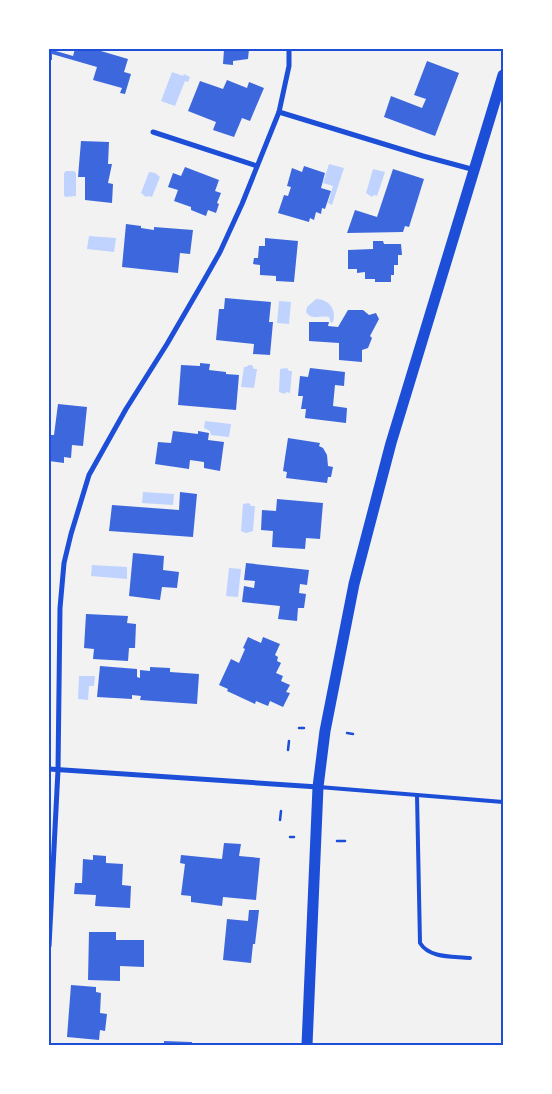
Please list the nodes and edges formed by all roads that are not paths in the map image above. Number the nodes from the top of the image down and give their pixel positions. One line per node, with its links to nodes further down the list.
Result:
1 (289, 49): 3 (street)
2 (503, 75): 6 (main road)
3 (279, 112): 5 (street); 6 (street)
4 (153, 132): 5 (street)
5 (257, 166): 8 (street)
6 (475, 170): 9 (main road)
7 (49, 769): 8 (street)
8 (58, 770): 9 (street); 12 (street)
9 (318, 787): 10 (lane); 14 (main road)
10 (417, 795): 11 (lane); 13 (lane)
11 (503, 802)
12 (49, 946)
13 (470, 958)
14 (307, 1045)

